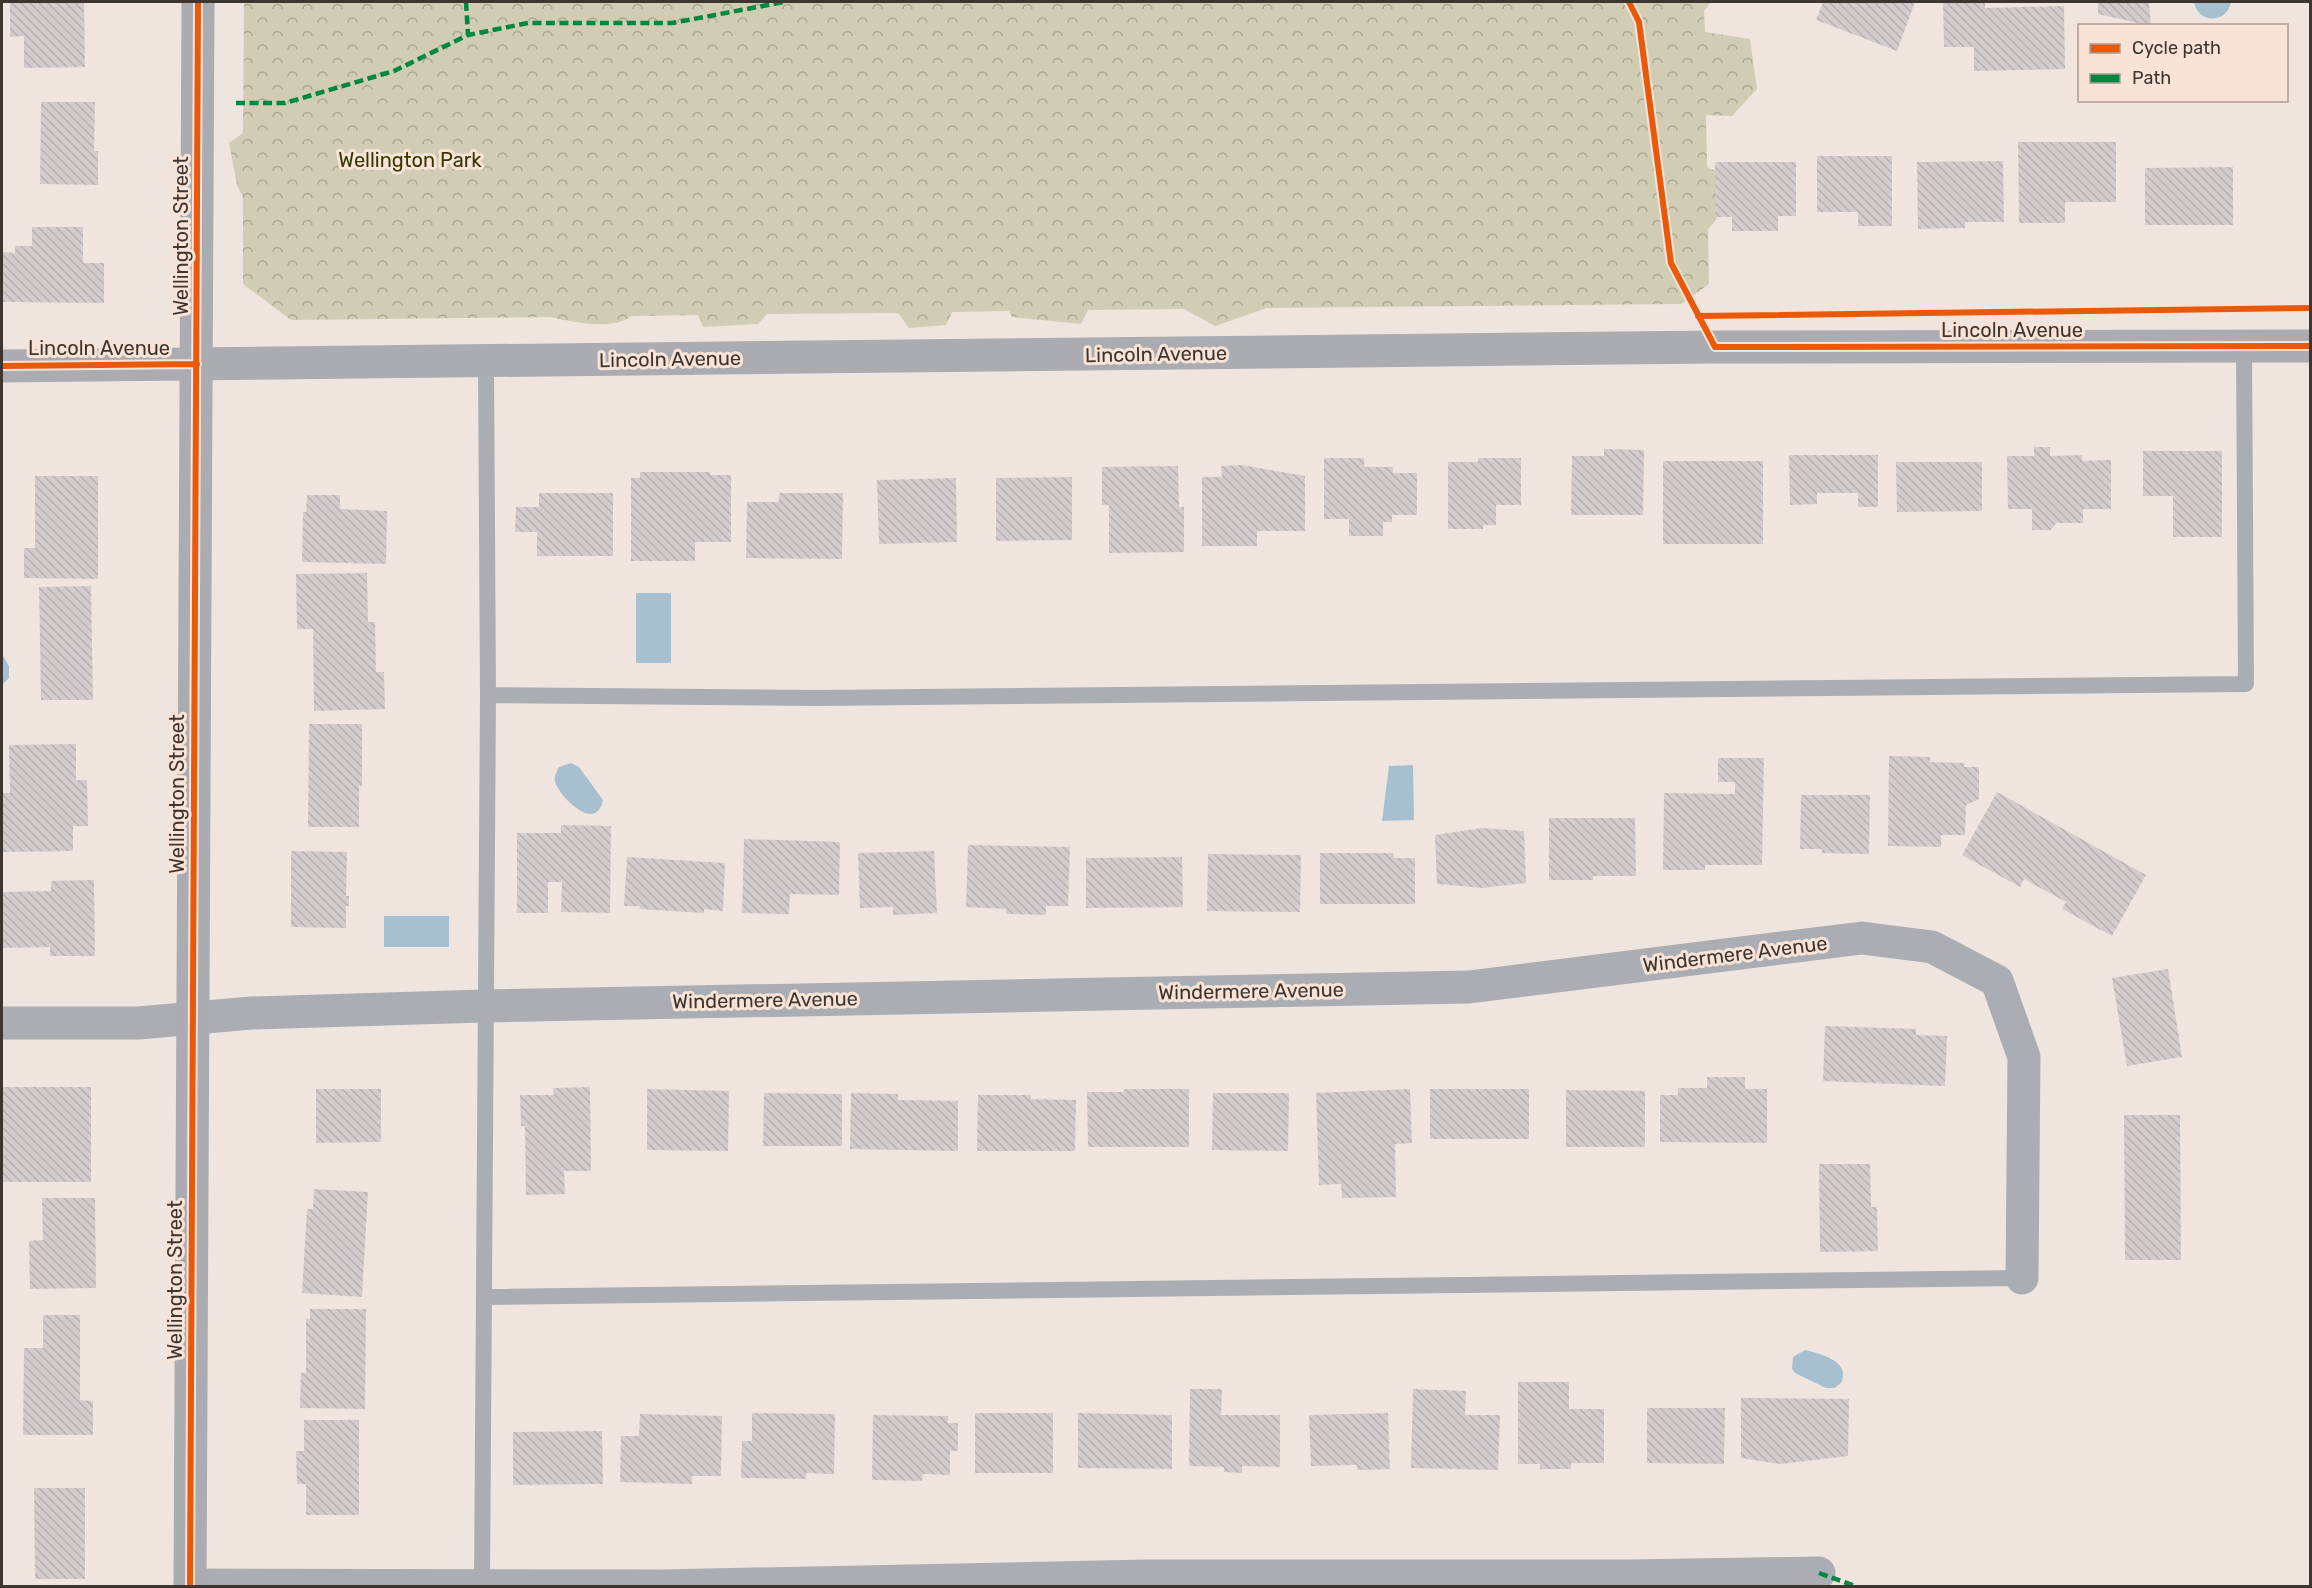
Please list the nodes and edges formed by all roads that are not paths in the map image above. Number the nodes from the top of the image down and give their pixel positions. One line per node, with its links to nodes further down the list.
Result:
1 (198, 2): 5 (main road, Wellington Street)
2 (2244, 346): 3 (main road, Lincoln Avenue); 4 (main road, Lincoln Avenue); 7 (lane)
3 (2310, 346)
4 (486, 361): 5 (main road, Lincoln Avenue); 7 (lane)
5 (196, 364): 6 (main road, Lincoln Avenue); 9 (main road, Wellington Street)
6 (2, 366)
7 (488, 694): 8 (lane)
8 (484, 1006): 9 (street, Windermere Avenue); 11 (street, Windermere Avenue); 12 (lane)
9 (192, 1017): 10 (street, Windermere Avenue); 16 (main road, Wellington Street)
10 (2, 1023)
11 (2022, 1278): 12 (lane)
12 (484, 1297): 17 (lane)
13 (1819, 1573): 15 (street)
14 (1146, 1581): 15 (street); 18 (street)
15 (1630, 1581)
16 (190, 1586): 17 (street)
17 (482, 1586): 18 (street)
18 (661, 1586)

